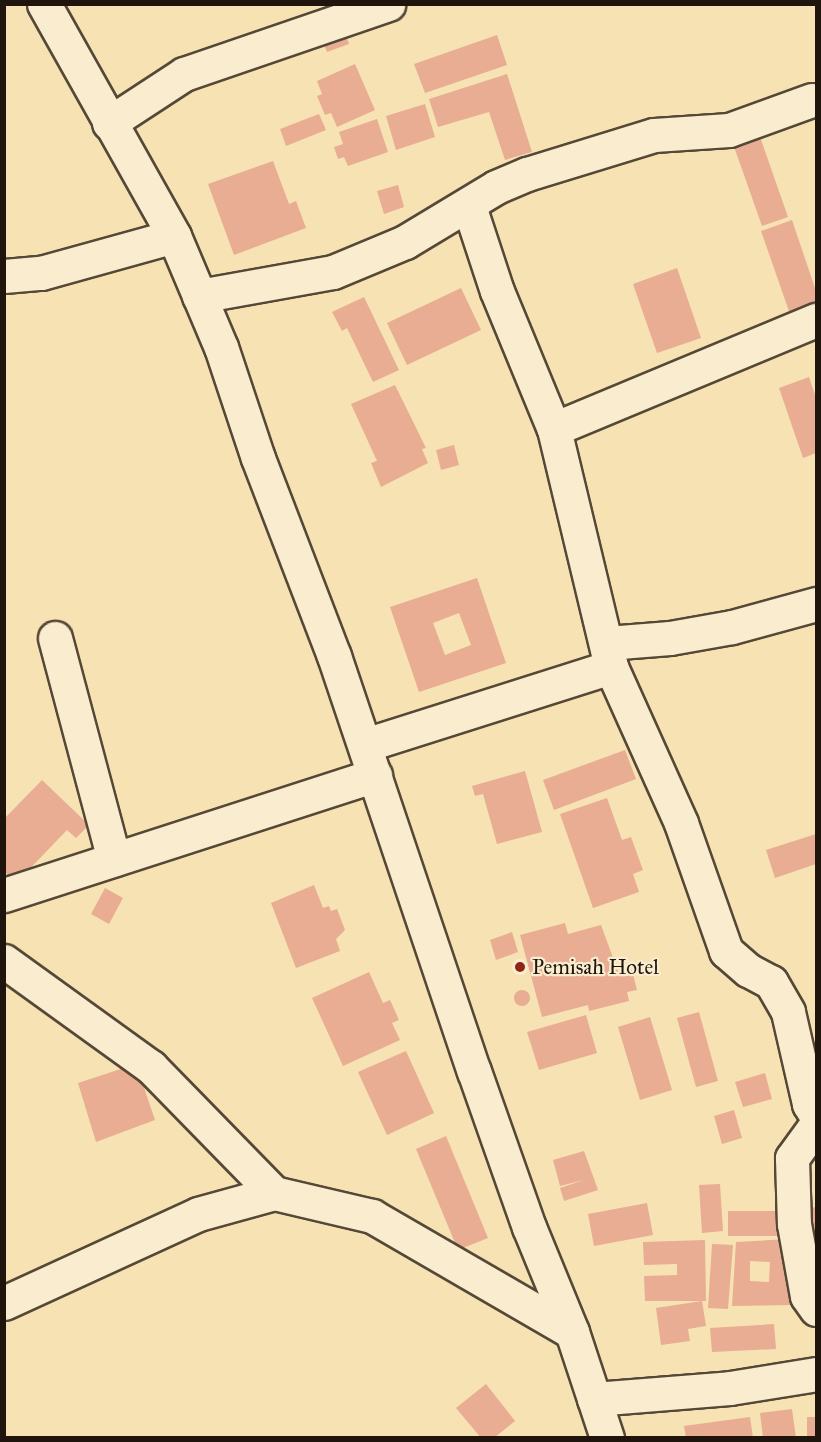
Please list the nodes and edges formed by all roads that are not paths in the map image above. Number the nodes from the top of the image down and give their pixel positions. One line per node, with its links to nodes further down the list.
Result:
1 (44, 4): 4 (street)
2 (388, 4): 4 (street)
3 (812, 100): 5 (street)
4 (109, 123): 6 (street)
5 (469, 206): 8 (street); 10 (street)
6 (174, 236): 7 (street); 8 (street)
7 (4, 276)
8 (199, 296): 14 (street)
9 (816, 320): 10 (street)
10 (554, 429): 13 (street)
11 (816, 604): 13 (street)
12 (55, 638): 15 (street)
13 (609, 655): 14 (street); 18 (street)
14 (370, 760): 15 (street); 23 (street)
15 (114, 859): 16 (street)
16 (4, 895)
17 (4, 961): 20 (street)
18 (816, 1115)
19 (816, 1125): 22 (street)
20 (274, 1193): 21 (street); 23 (street)
21 (4, 1303)
22 (816, 1309)
23 (572, 1332): 25 (street)
24 (816, 1374): 25 (street)
25 (594, 1399): 26 (street)
26 (607, 1437)

